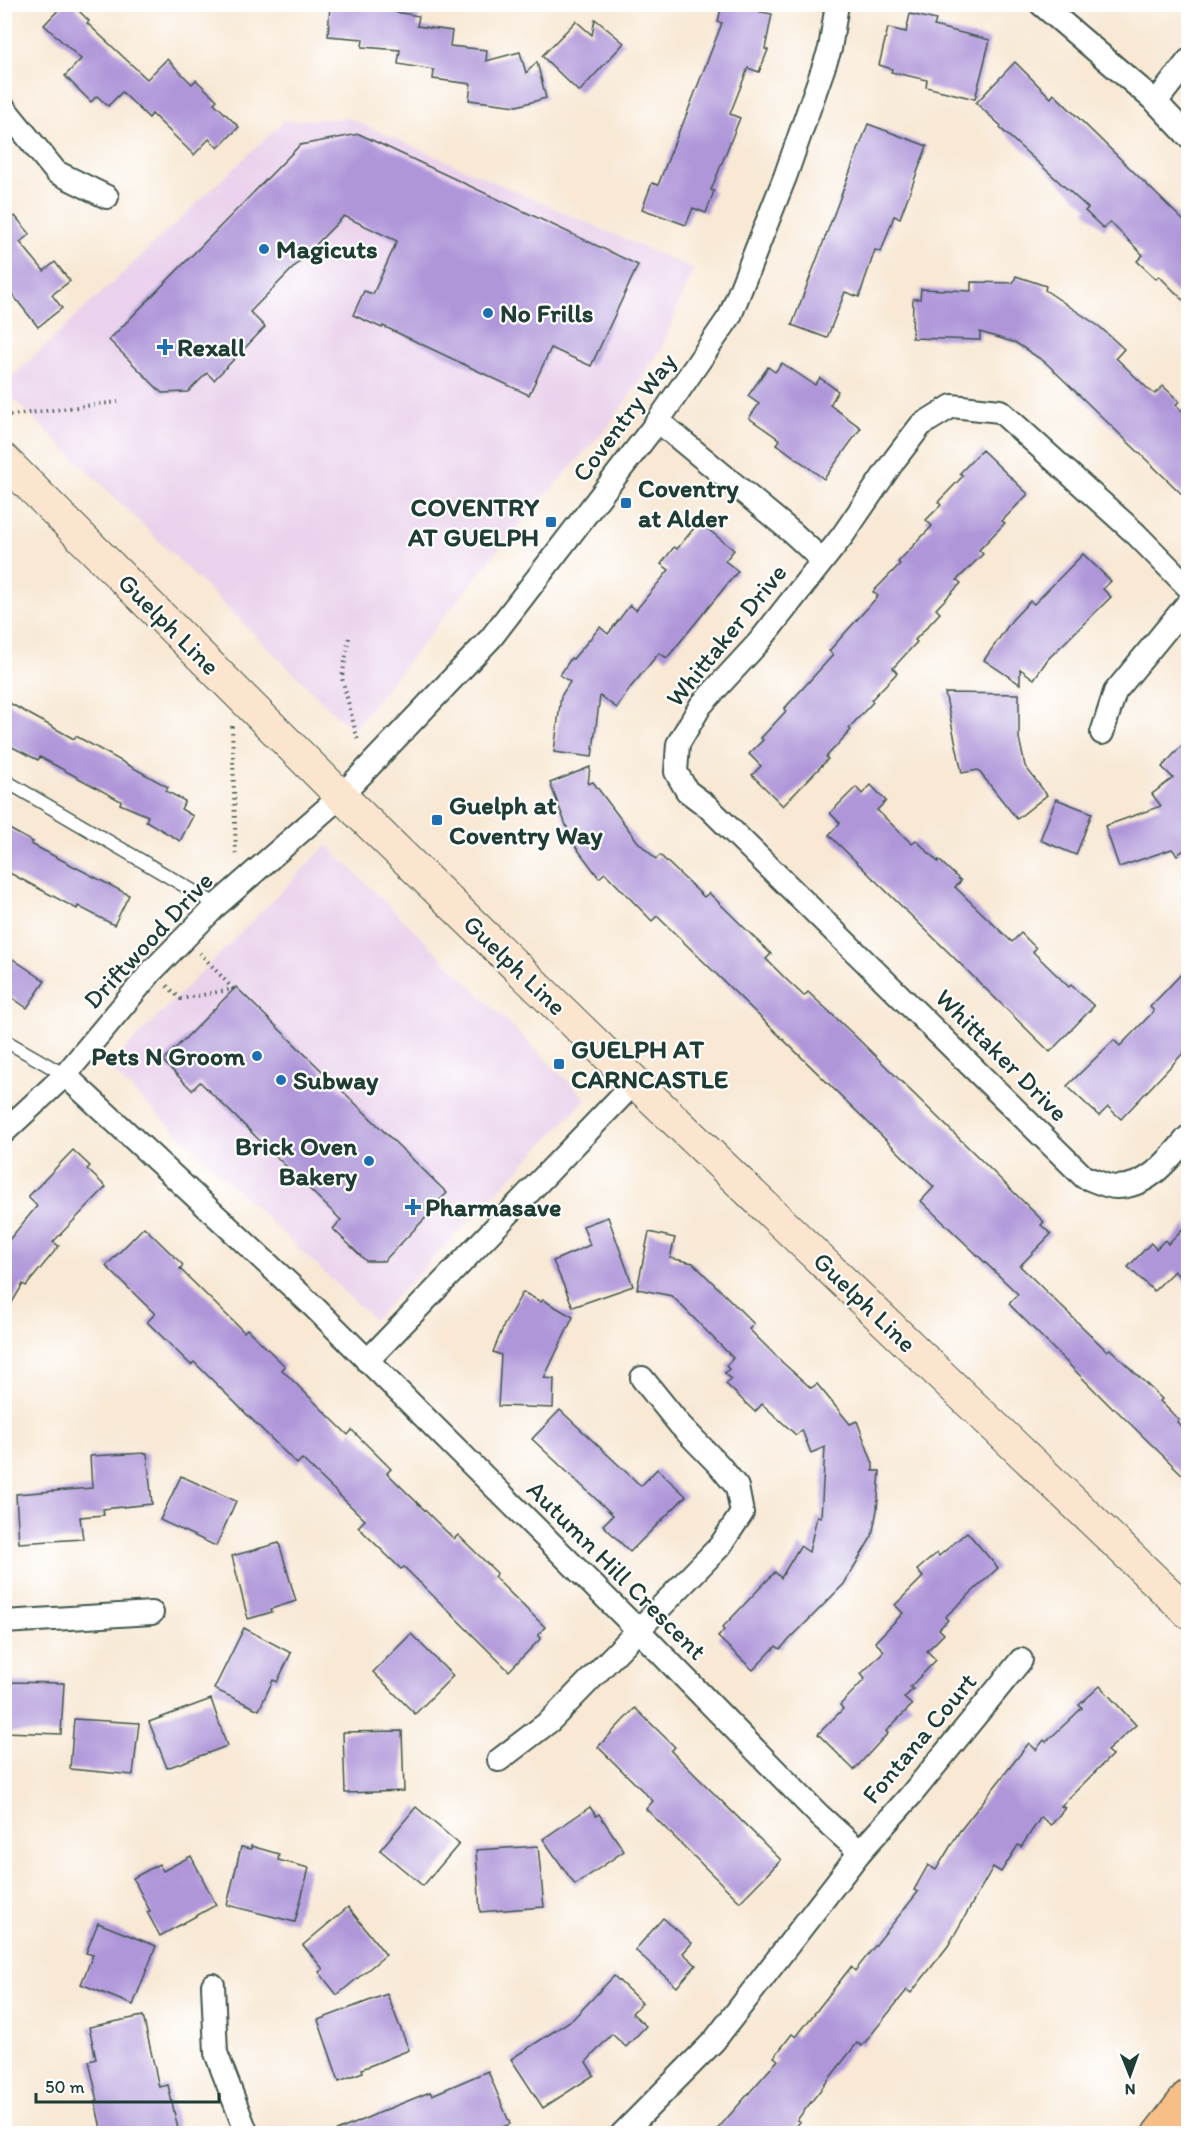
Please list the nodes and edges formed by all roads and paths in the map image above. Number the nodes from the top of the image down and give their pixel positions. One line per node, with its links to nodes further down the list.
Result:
1 (837, 4): 10 (street, Coventry Way)
2 (1041, 4): 4 (street)
3 (1188, 61): 4 (street)
4 (1156, 102): 6 (street)
5 (4, 108): 7 (street)
6 (1188, 136)
7 (107, 197)
8 (118, 402): 9 (path)
9 (4, 416)
10 (658, 421): 12 (street); 20 (street, Coventry Way)
11 (4, 460): 16 (main road, Guelph Line)
12 (822, 560): 13 (street, Whittaker Drive); 29 (street, Whittaker Drive)
13 (1188, 587)
14 (1188, 603): 17 (street)
15 (349, 638): 18 (path)
16 (231, 686): 20 (main road, Guelph Line); 21 (path)
17 (1102, 733)
18 (358, 741)
19 (4, 780): 22 (lane)
20 (341, 796): 21 (street, Driftwood Drive); 27 (main road, Guelph Line)
21 (237, 887): 22 (street, Driftwood Drive)
22 (217, 905): 23 (street, Driftwood Drive)
23 (185, 938): 24 (street, Driftwood Drive); 24 (path)
24 (152, 970): 26 (street, Driftwood Drive)
25 (4, 1040): 26 (lane)
26 (65, 1075): 28 (street, Driftwood Drive); 30 (street, Autumn Hill Crescent)
27 (635, 1082): 30 (street); 32 (main road, Guelph Line)
28 (4, 1132)
29 (1188, 1137)
30 (367, 1361): 35 (street, Autumn Hill Crescent)
31 (642, 1378): 35 (street)
32 (1188, 1612)
33 (152, 1613): 34 (street)
34 (4, 1622)
35 (638, 1630): 37 (street); 38 (street, Autumn Hill Crescent)
36 (1021, 1660): 38 (street, Fontana Court)
37 (499, 1760)
38 (860, 1852): 42 (street)
39 (213, 1985): 41 (street)
40 (1188, 2097): 43 (main road)
41 (247, 2133)
42 (622, 2133)
43 (1159, 2133)

